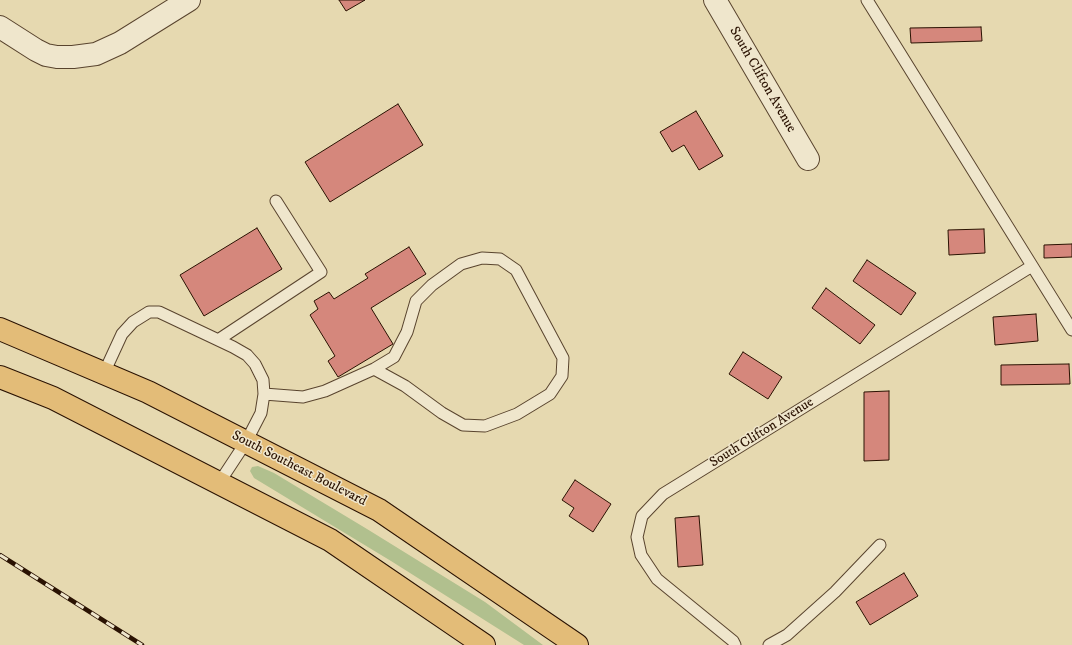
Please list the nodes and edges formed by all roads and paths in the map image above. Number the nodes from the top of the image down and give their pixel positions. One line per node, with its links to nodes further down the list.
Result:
1 (190, 0): 4 (street)
2 (716, 0): 5 (street, South Clifton Avenue)
3 (867, 0): 7 (lane)
4 (0, 27)
5 (808, 159)
6 (276, 201): 10 (lane)
7 (1032, 266): 9 (lane); 20 (lane, South Clifton Avenue)
8 (0, 329): 12 (main road, South Southeast Boulevard)
9 (1072, 330)
10 (218, 340): 12 (lane); 14 (lane)
11 (374, 369): 11 (lane); 14 (lane)
12 (104, 373): 15 (main road, South Southeast Boulevard)
13 (0, 377): 16 (main road)
14 (264, 394): 15 (lane)
15 (246, 442): 16 (lane); 19 (main road, South Southeast Boulevard)
16 (219, 483): 18 (main road)
17 (880, 545): 21 (lane)
18 (484, 645)
19 (577, 645)
20 (735, 645)
21 (769, 645)

